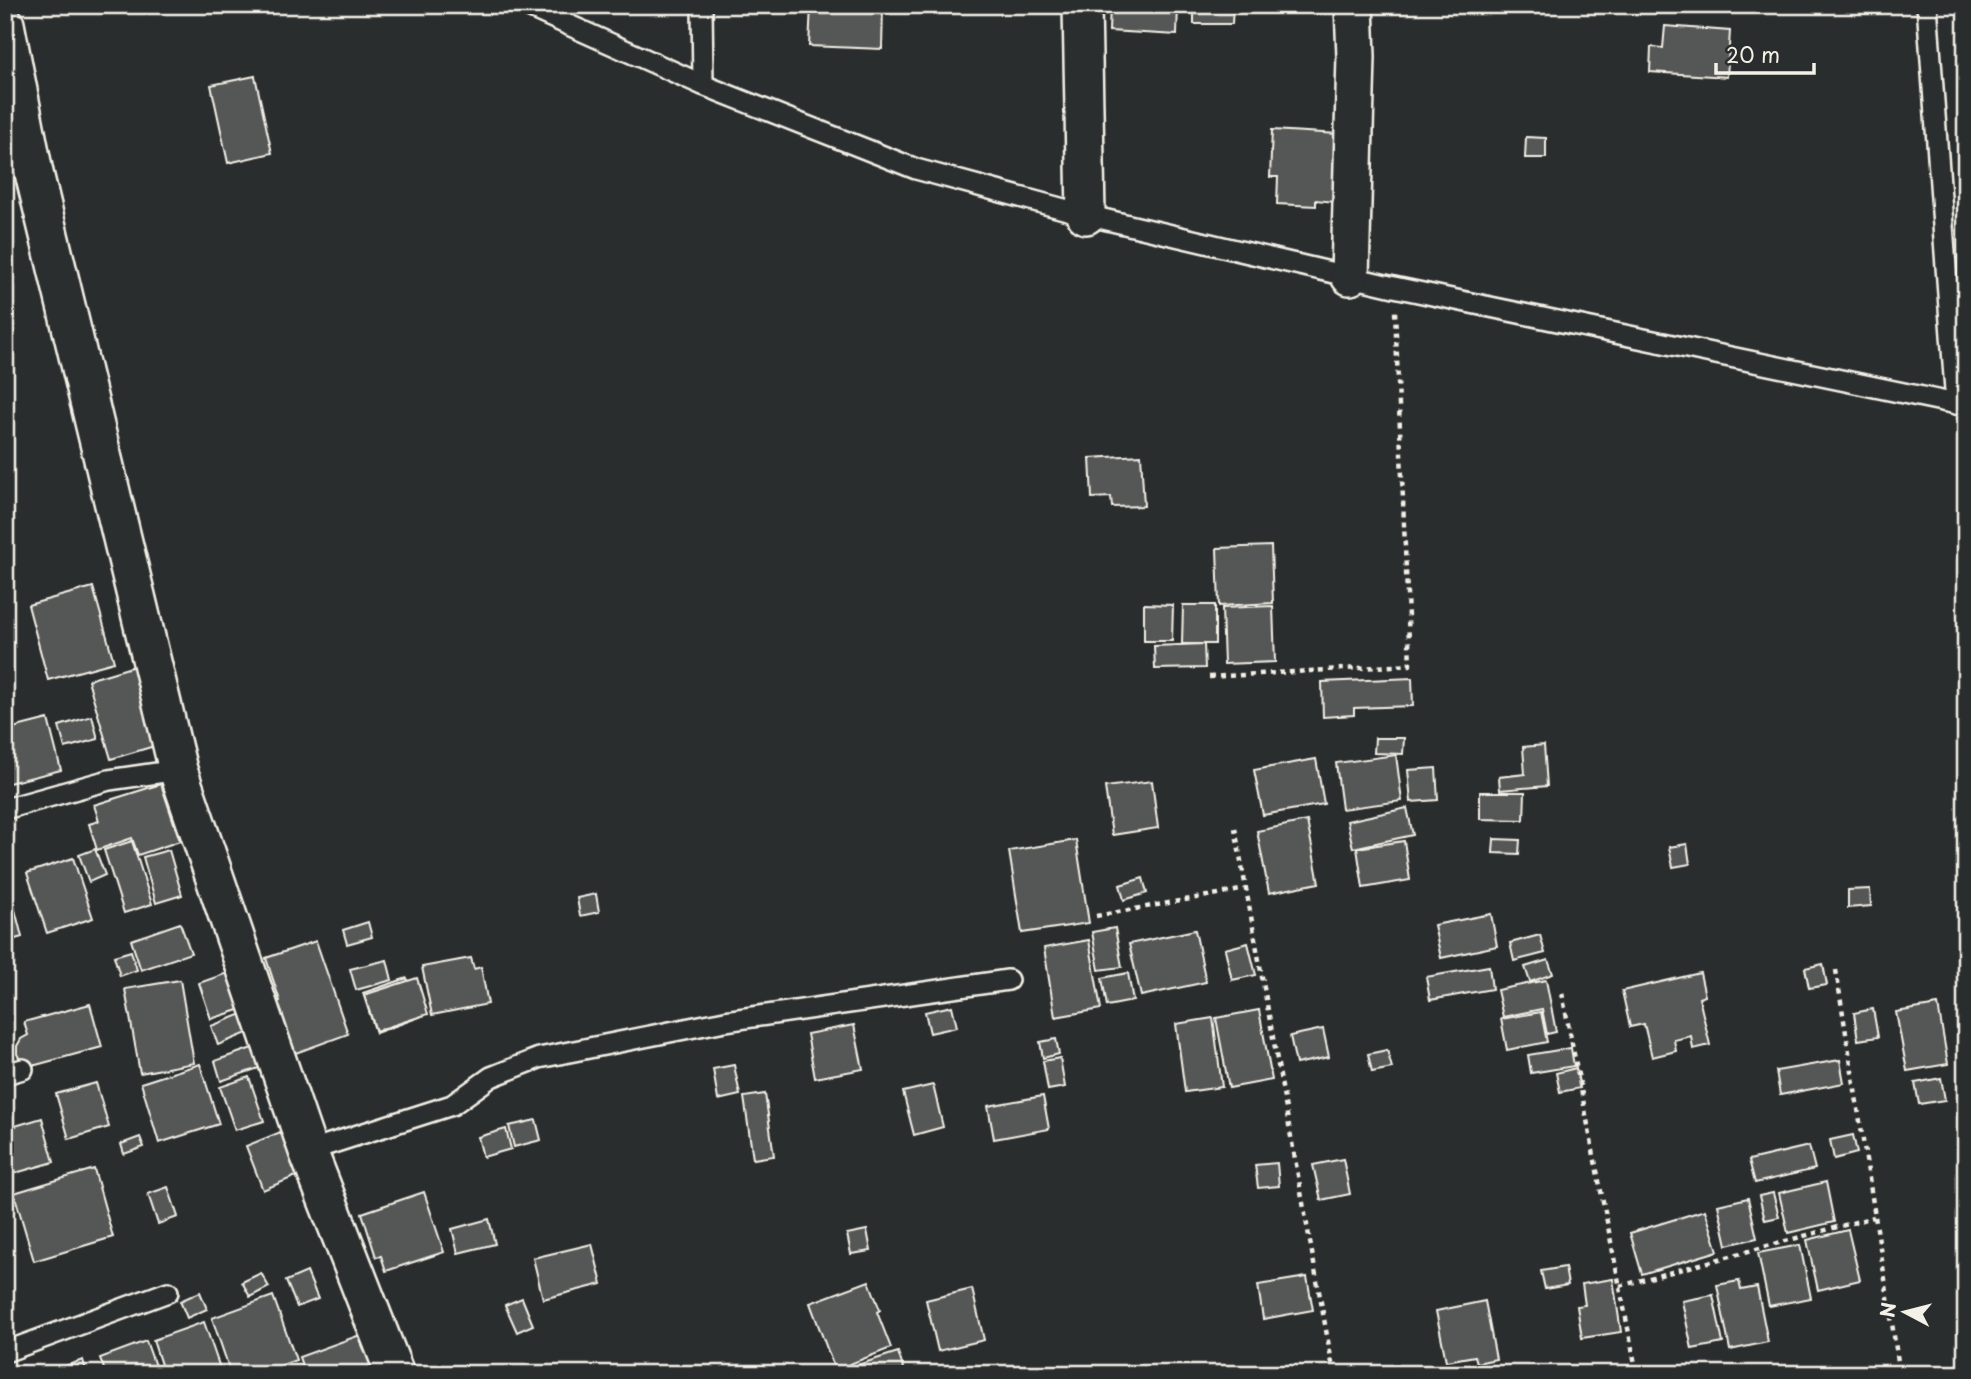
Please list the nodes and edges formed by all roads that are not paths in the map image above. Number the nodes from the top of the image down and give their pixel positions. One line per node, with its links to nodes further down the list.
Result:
1 (524, 5): 7 (lane)
2 (702, 5): 7 (lane)
3 (1082, 5): 8 (street)
4 (1354, 5): 9 (street)
5 (1927, 5): 10 (lane)
6 (5, 24): 11 (street)
7 (704, 85): 8 (lane)
8 (1086, 215): 9 (lane)
9 (1350, 276): 10 (lane)
10 (1961, 405)
11 (178, 770): 12 (lane); 14 (street)
12 (5, 809)
13 (1007, 980): 14 (lane)
14 (308, 1152): 17 (street)
15 (168, 1292): 16 (lane)
16 (5, 1352)
17 (395, 1374)

